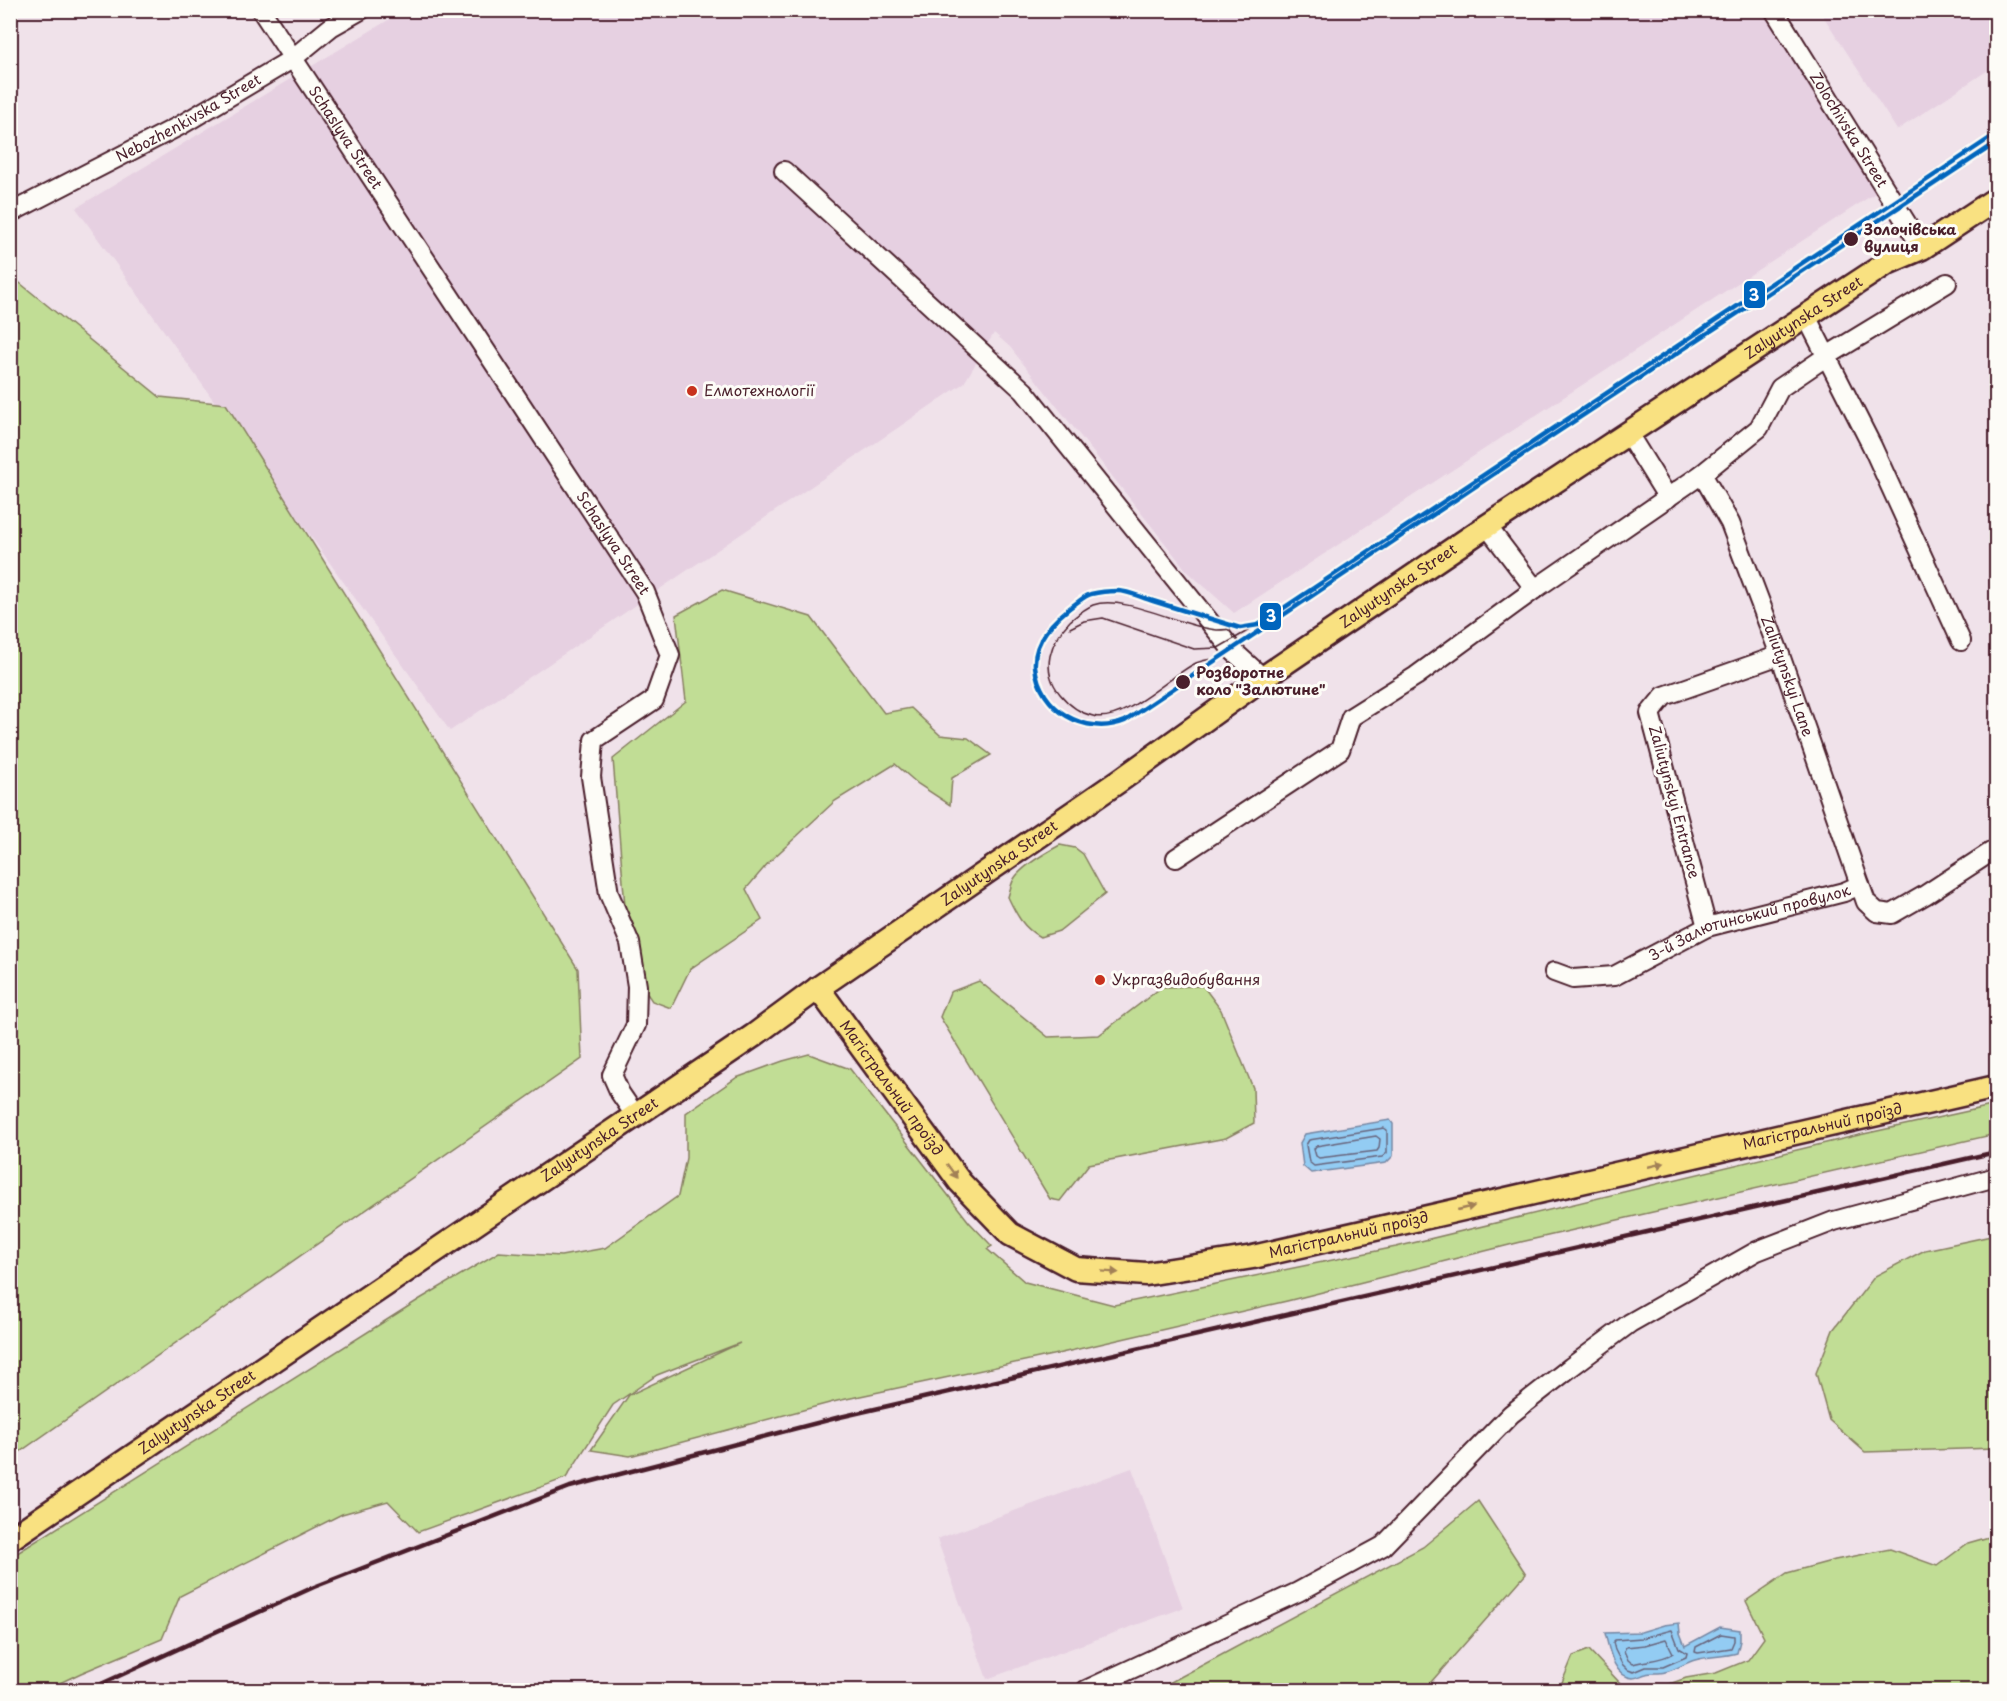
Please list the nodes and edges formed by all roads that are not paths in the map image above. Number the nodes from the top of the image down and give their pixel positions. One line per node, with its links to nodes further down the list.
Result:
1 (261, 10): 4 (street, Schaslyva Street)
2 (361, 10): 4 (street, Nebozhenkivska Street)
3 (1774, 10): 8 (street, Zolochivska Street)
4 (292, 58): 7 (street, Nebozhenkivska Street); 27 (street, Schaslyva Street)
5 (784, 171): 19 (street)
6 (1996, 199): 8 (main road, Zalyutynska Street)
7 (10, 213)
8 (1922, 248): 10 (main road, Zalyutynska Street)
9 (1947, 283): 11 (street)
10 (1806, 316): 11 (street); 12 (main road, Zalyutynska Street)
11 (1827, 356): 13 (street); 17 (street)
12 (1629, 435): 14 (street); 15 (main road, Zalyutynska Street)
13 (1702, 474): 14 (street); 18 (street, Zaliutynskyi Lane)
14 (1668, 498): 16 (street)
15 (1487, 526): 16 (street); 19 (main road, Zalyutynska Street)
16 (1535, 589): 21 (street)
17 (1961, 641)
18 (1780, 655): 22 (street, Zaliutynskyi Lane); 23 (street, Zaliutynskyi Entrance)
19 (1263, 678): 25 (main road, Zalyutynska Street)
20 (1991, 852): 22 (street, 3-й Залютинський провулок)
21 (1176, 858)
22 (1860, 885): 23 (street, 3-й Залютинський провулок)
23 (1707, 927): 24 (street, 3-й Залютинський провулок)
24 (1554, 972)
25 (818, 988): 26 (main road, Магістральний проїзд, one-way to 26); 27 (main road, Zalyutynska Street)
26 (1996, 1087)
27 (635, 1115): 29 (main road, Zalyutynska Street)
28 (1996, 1177): 30 (street)
29 (10, 1539)
30 (1086, 1690)

